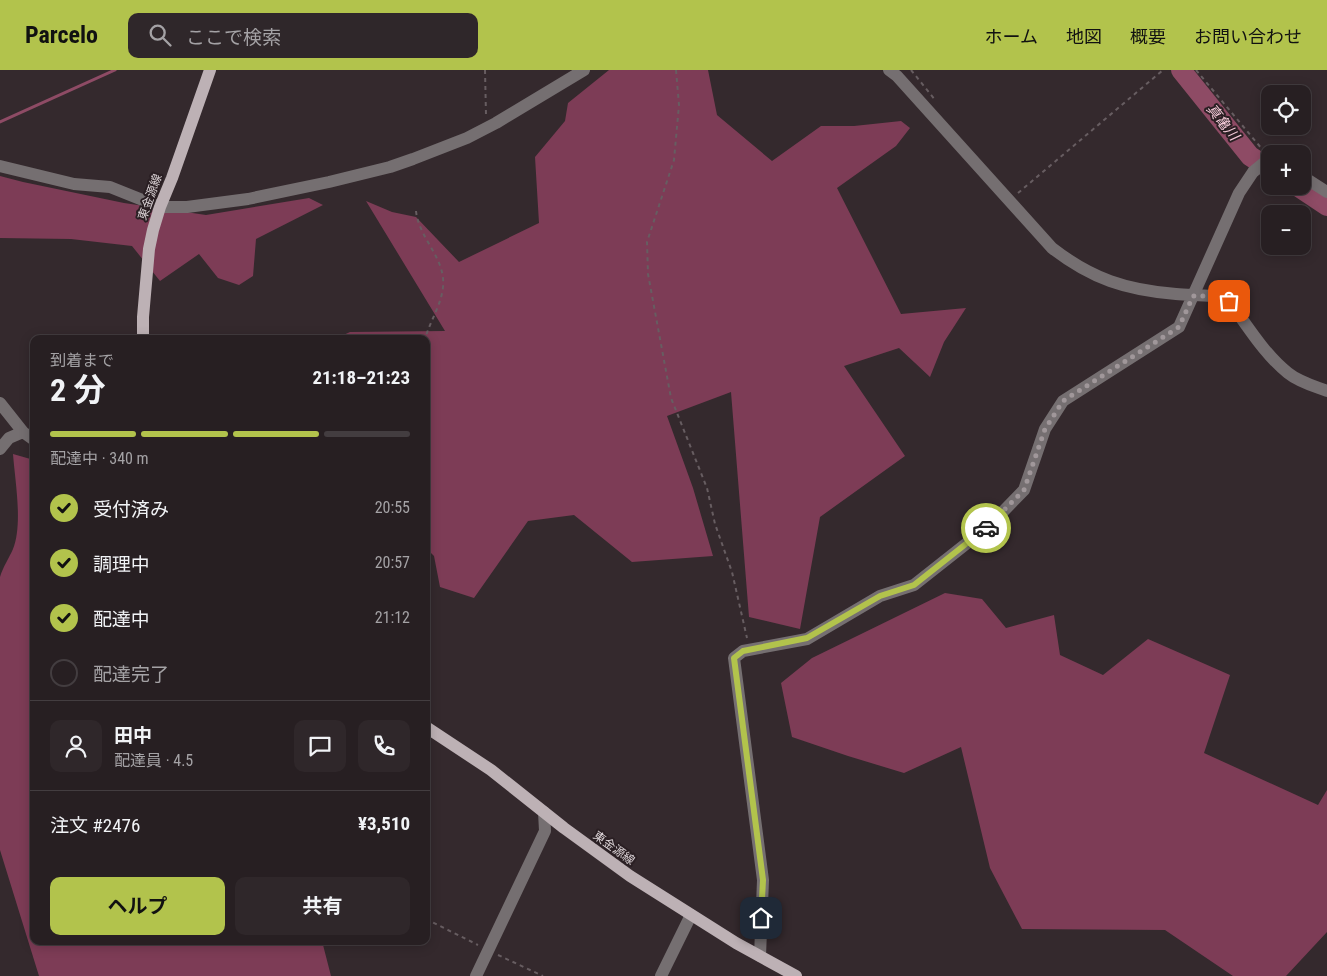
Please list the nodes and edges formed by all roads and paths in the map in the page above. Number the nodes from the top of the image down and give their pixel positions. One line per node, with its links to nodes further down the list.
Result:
1 (210, 70): 17 (main road, 東金源線)
2 (485, 70): 10 (path)
3 (584, 70): 10 (street)
4 (676, 70): 27 (path)
5 (889, 70): 19 (street)
6 (911, 70): 9 (path)
7 (1163, 70): 16 (path)
8 (1197, 71): 11 (path)
9 (941, 106)
10 (486, 128): 17 (street)
11 (1261, 147)
12 (1261, 163): 19 (street)
13 (0, 166): 17 (street)
14 (1311, 182): 15 (street)
15 (1327, 192)
16 (1016, 196)
17 (160, 207): 20 (main road, 東金源線)
18 (416, 211): 21 (path)
19 (1193, 296): 22 (street); 27 (street)
20 (143, 335)
21 (427, 335)
22 (1327, 391)
23 (0, 403): 24 (street)
24 (22, 432): 25 (street); 26 (street)
25 (30, 437)
26 (0, 449)
27 (749, 650): 31 (street)
28 (430, 730): 29 (main road, 東金源線)
29 (544, 812): 30 (main road, 東金源線); 32 (street)
30 (691, 914): 31 (main road, 東金源線); 33 (street)
31 (760, 956): 34 (main road, 東金源線)
32 (476, 976)
33 (661, 976)
34 (796, 976)

